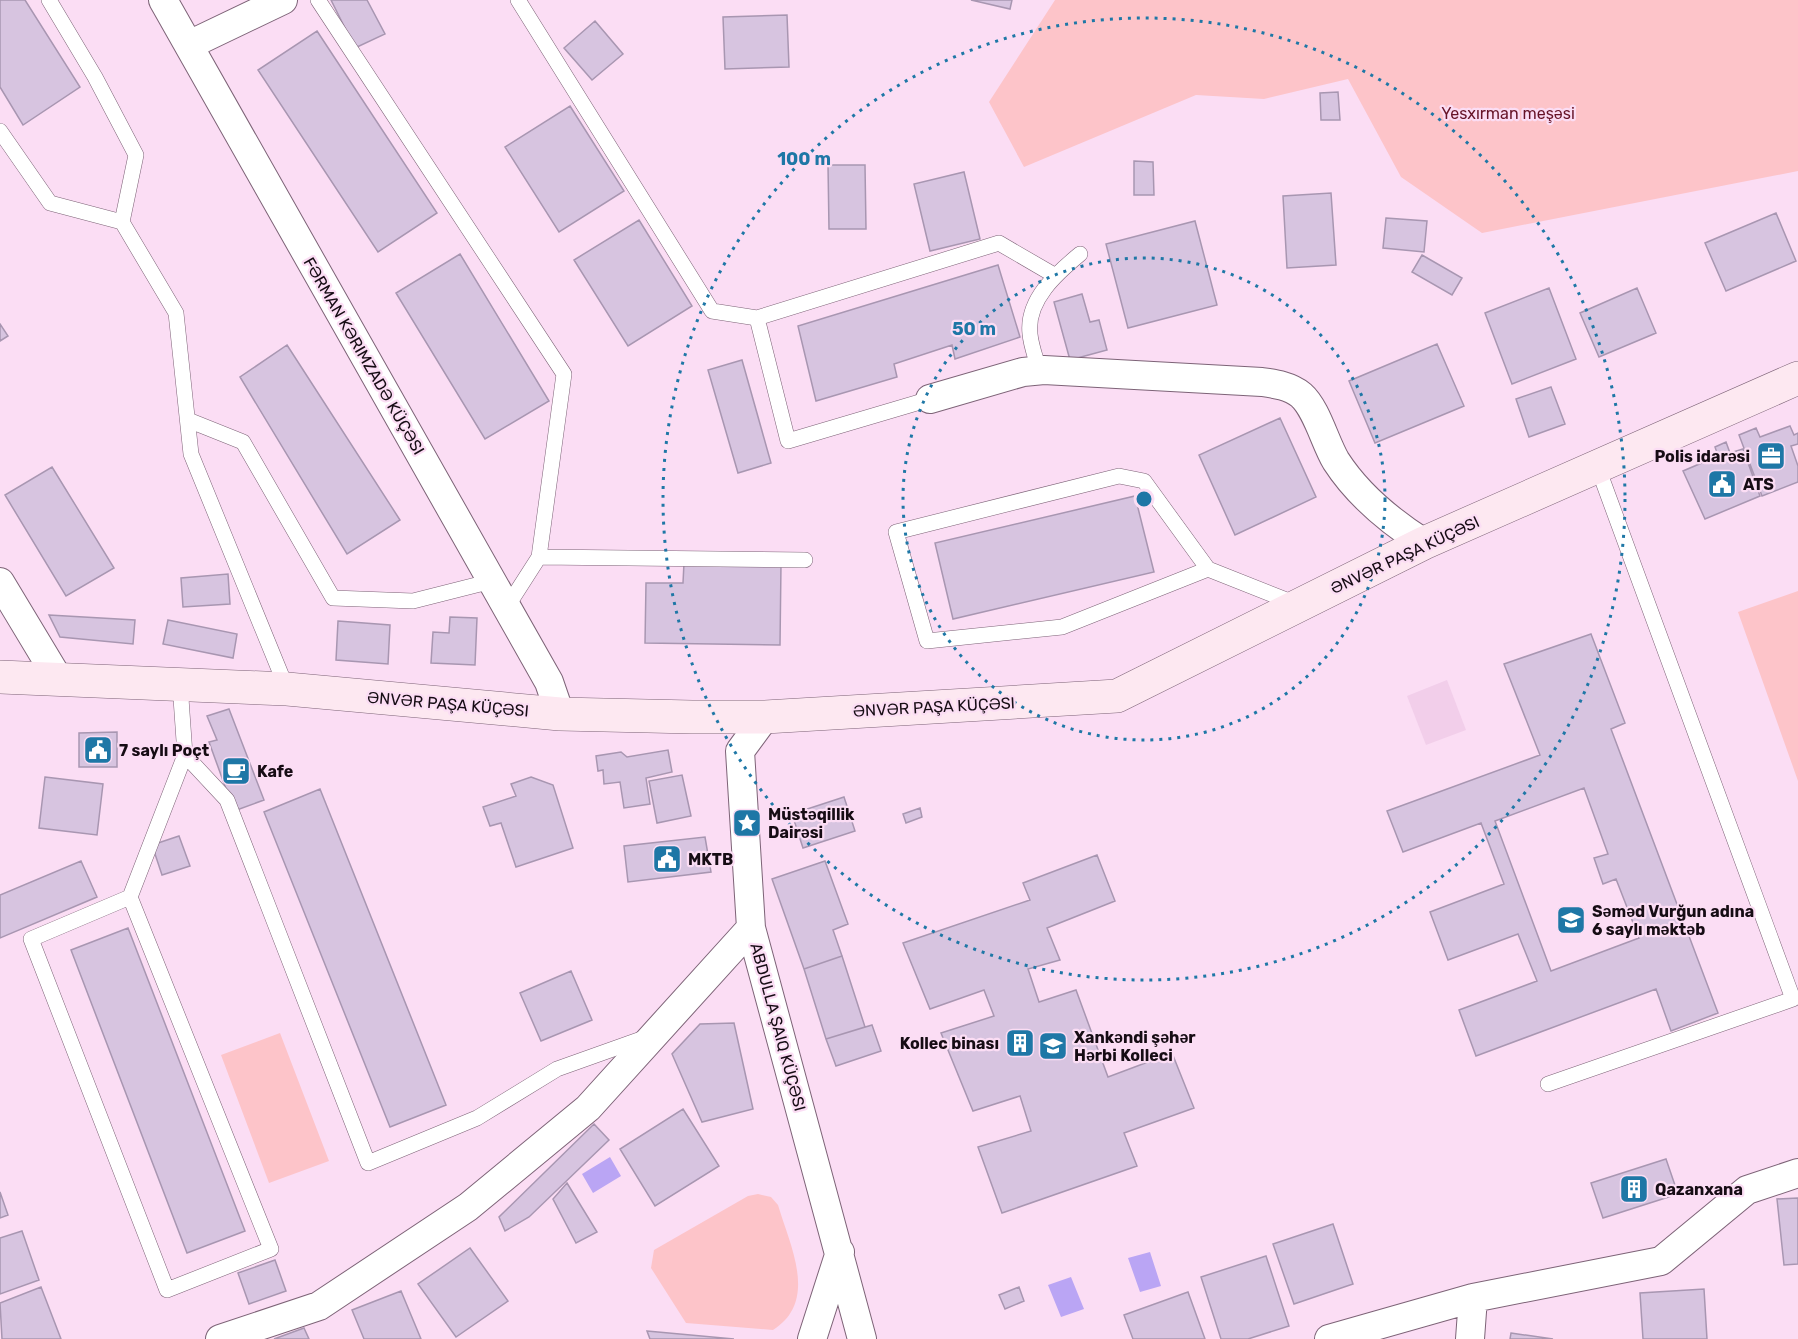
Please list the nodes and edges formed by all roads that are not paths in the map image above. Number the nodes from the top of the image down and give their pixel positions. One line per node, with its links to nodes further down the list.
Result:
1 (49, 0): 8 (lane)
2 (163, 0): 6 (street, FƏRMAN KƏRIMZADƏ KÜÇƏSI)
3 (284, 0): 6 (street)
4 (318, 0): 18 (lane)
5 (518, 0): 11 (lane)
6 (189, 45): 21 (street, FƏRMAN KƏRIMZADƏ KÜÇƏSI)
7 (0, 131): 8 (lane)
8 (122, 222): 15 (lane)
9 (1080, 254): 10 (lane)
10 (1054, 275): 11 (lane); 12 (lane)
11 (758, 318): 14 (lane)
12 (1039, 370): 14 (street); 17 (street)
13 (1798, 378): 16 (street, ƏNVƏR PAŞA KÜÇƏSI)
14 (930, 399)
15 (188, 420): 21 (lane); 28 (lane)
16 (1598, 468): 17 (street, ƏNVƏR PAŞA KÜÇƏSI); 35 (lane)
17 (1424, 543): 23 (street, ƏNVƏR PAŞA KÜÇƏSI)
18 (539, 557): 19 (lane); 24 (lane)
19 (805, 560)
20 (1208, 569): 20 (lane); 23 (lane)
21 (492, 581): 24 (street, FƏRMAN KƏRIMZADƏ KÜÇƏSI)
22 (0, 582): 26 (street)
23 (1299, 605): 30 (street, ƏNVƏR PAŞA KÜÇƏSI)
24 (507, 607): 29 (street, FƏRMAN KƏRIMZADƏ KÜÇƏSI)
25 (0, 677): 26 (street, ƏNVƏR PAŞA KÜÇƏSI)
26 (59, 680): 27 (street, ƏNVƏR PAŞA KÜÇƏSI)
27 (180, 684): 28 (street, ƏNVƏR PAŞA KÜÇƏSI); 31 (lane)
28 (287, 689): 29 (street, ƏNVƏR PAŞA KÜÇƏSI)
29 (560, 714): 30 (street, ƏNVƏR PAŞA KÜÇƏSI)
30 (765, 717): 33 (street, ABDULLA ŞAIQ KÜÇƏSI)
31 (184, 755): 32 (lane); 34 (lane)
32 (130, 897): 32 (lane)
33 (751, 928): 34 (street); 37 (street, ABDULLA ŞAIQ KÜÇƏSI)
34 (654, 1035): 39 (street)
35 (1548, 1084)
36 (1798, 1173): 38 (street)
37 (840, 1252): 40 (street); 41 (street, ABDULLA ŞAIQ KÜÇƏSI)
38 (1473, 1298): 42 (street); 43 (street)
39 (220, 1339)
40 (812, 1339)
41 (862, 1339)
42 (1329, 1339)
43 (1470, 1339)

